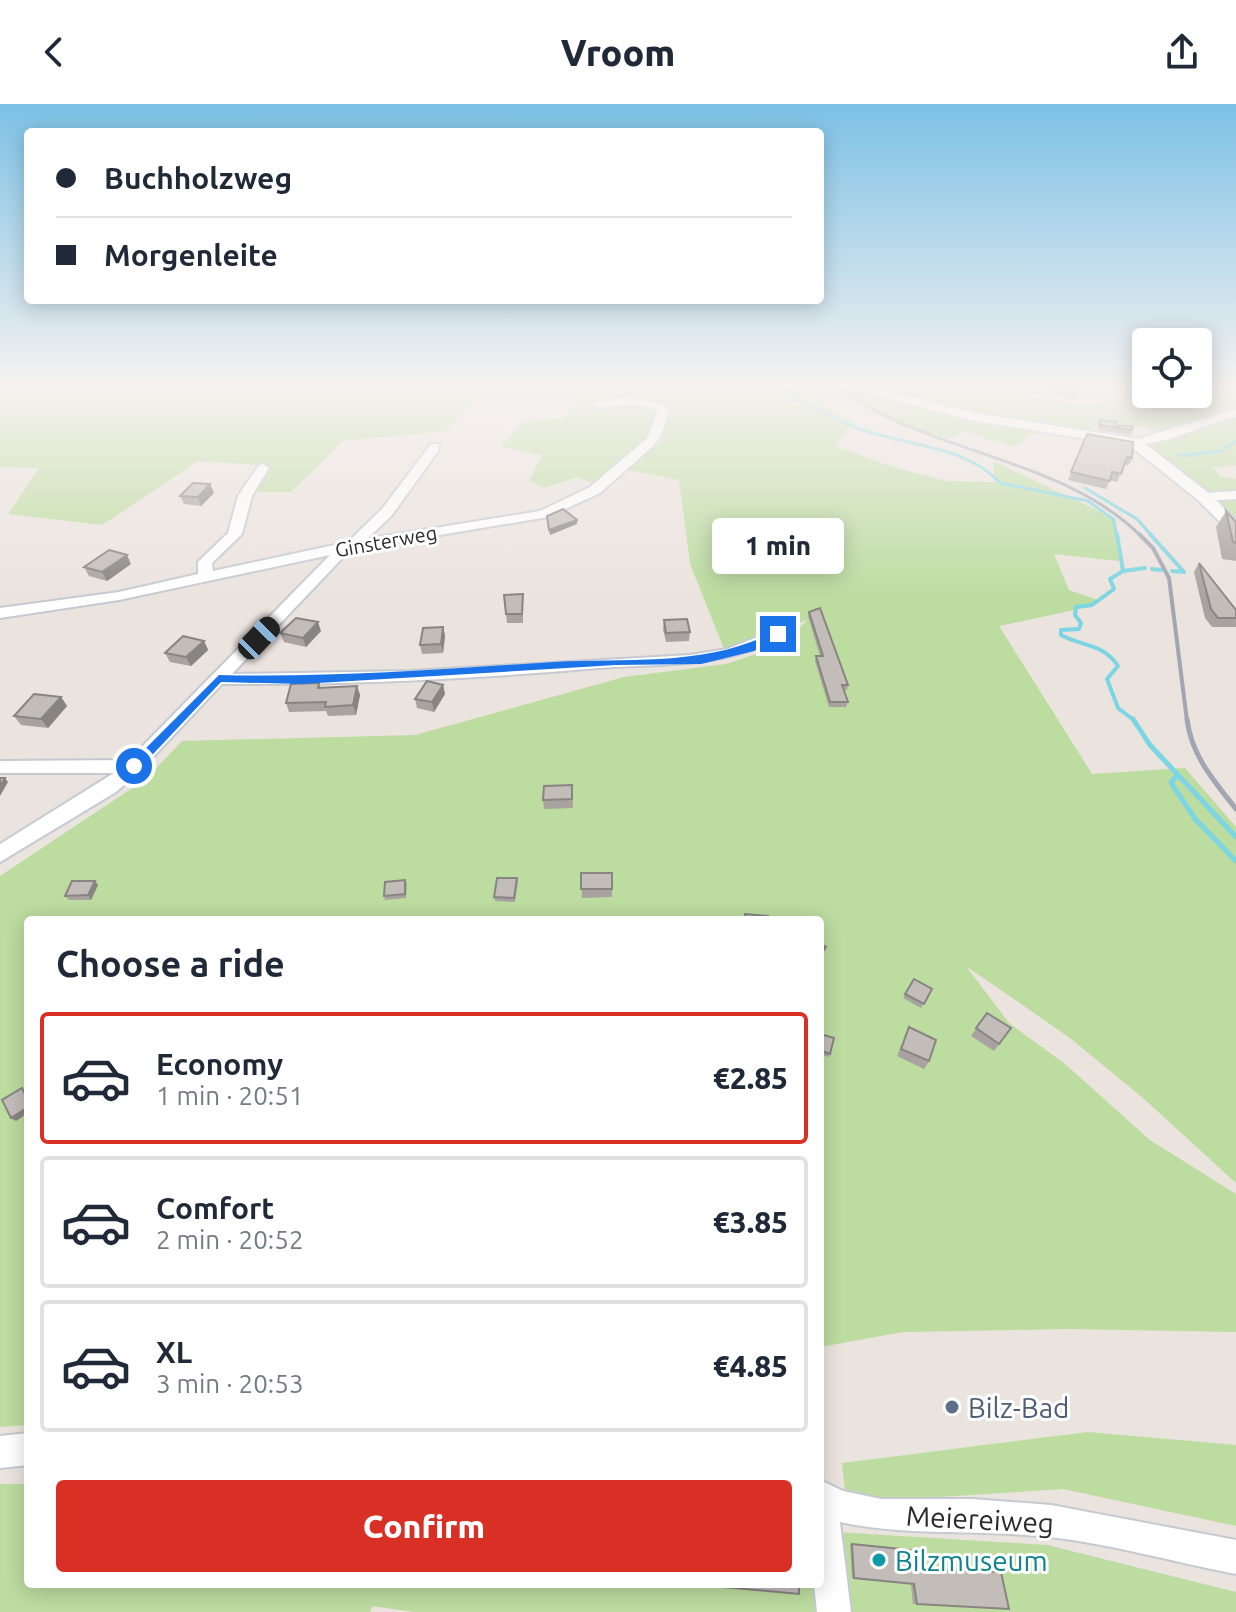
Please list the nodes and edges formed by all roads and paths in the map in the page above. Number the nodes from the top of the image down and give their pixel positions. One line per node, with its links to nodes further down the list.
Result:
1 (427, 458): 8 (street)
2 (631, 458): 8 (street, Ginsterweg)
3 (1155, 458): 6 (street)
4 (263, 468): 9 (street)
5 (1236, 495): 6 (street)
6 (1204, 497): 7 (street)
7 (1236, 529)
8 (349, 547): 9 (street, Ginsterweg); 12 (street)
9 (206, 579): 10 (street, Ginsterweg)
10 (0, 613)
11 (778, 634): 12 (street)
12 (219, 679): 13 (street)
13 (134, 766): 14 (street); 15 (street)
14 (0, 767)
15 (0, 854)
16 (24, 1449): 17 (street)
17 (0, 1452)
18 (824, 1498): 20 (street, Meiereiweg)
19 (824, 1524): 21 (street)
20 (1236, 1557)
21 (834, 1612)

